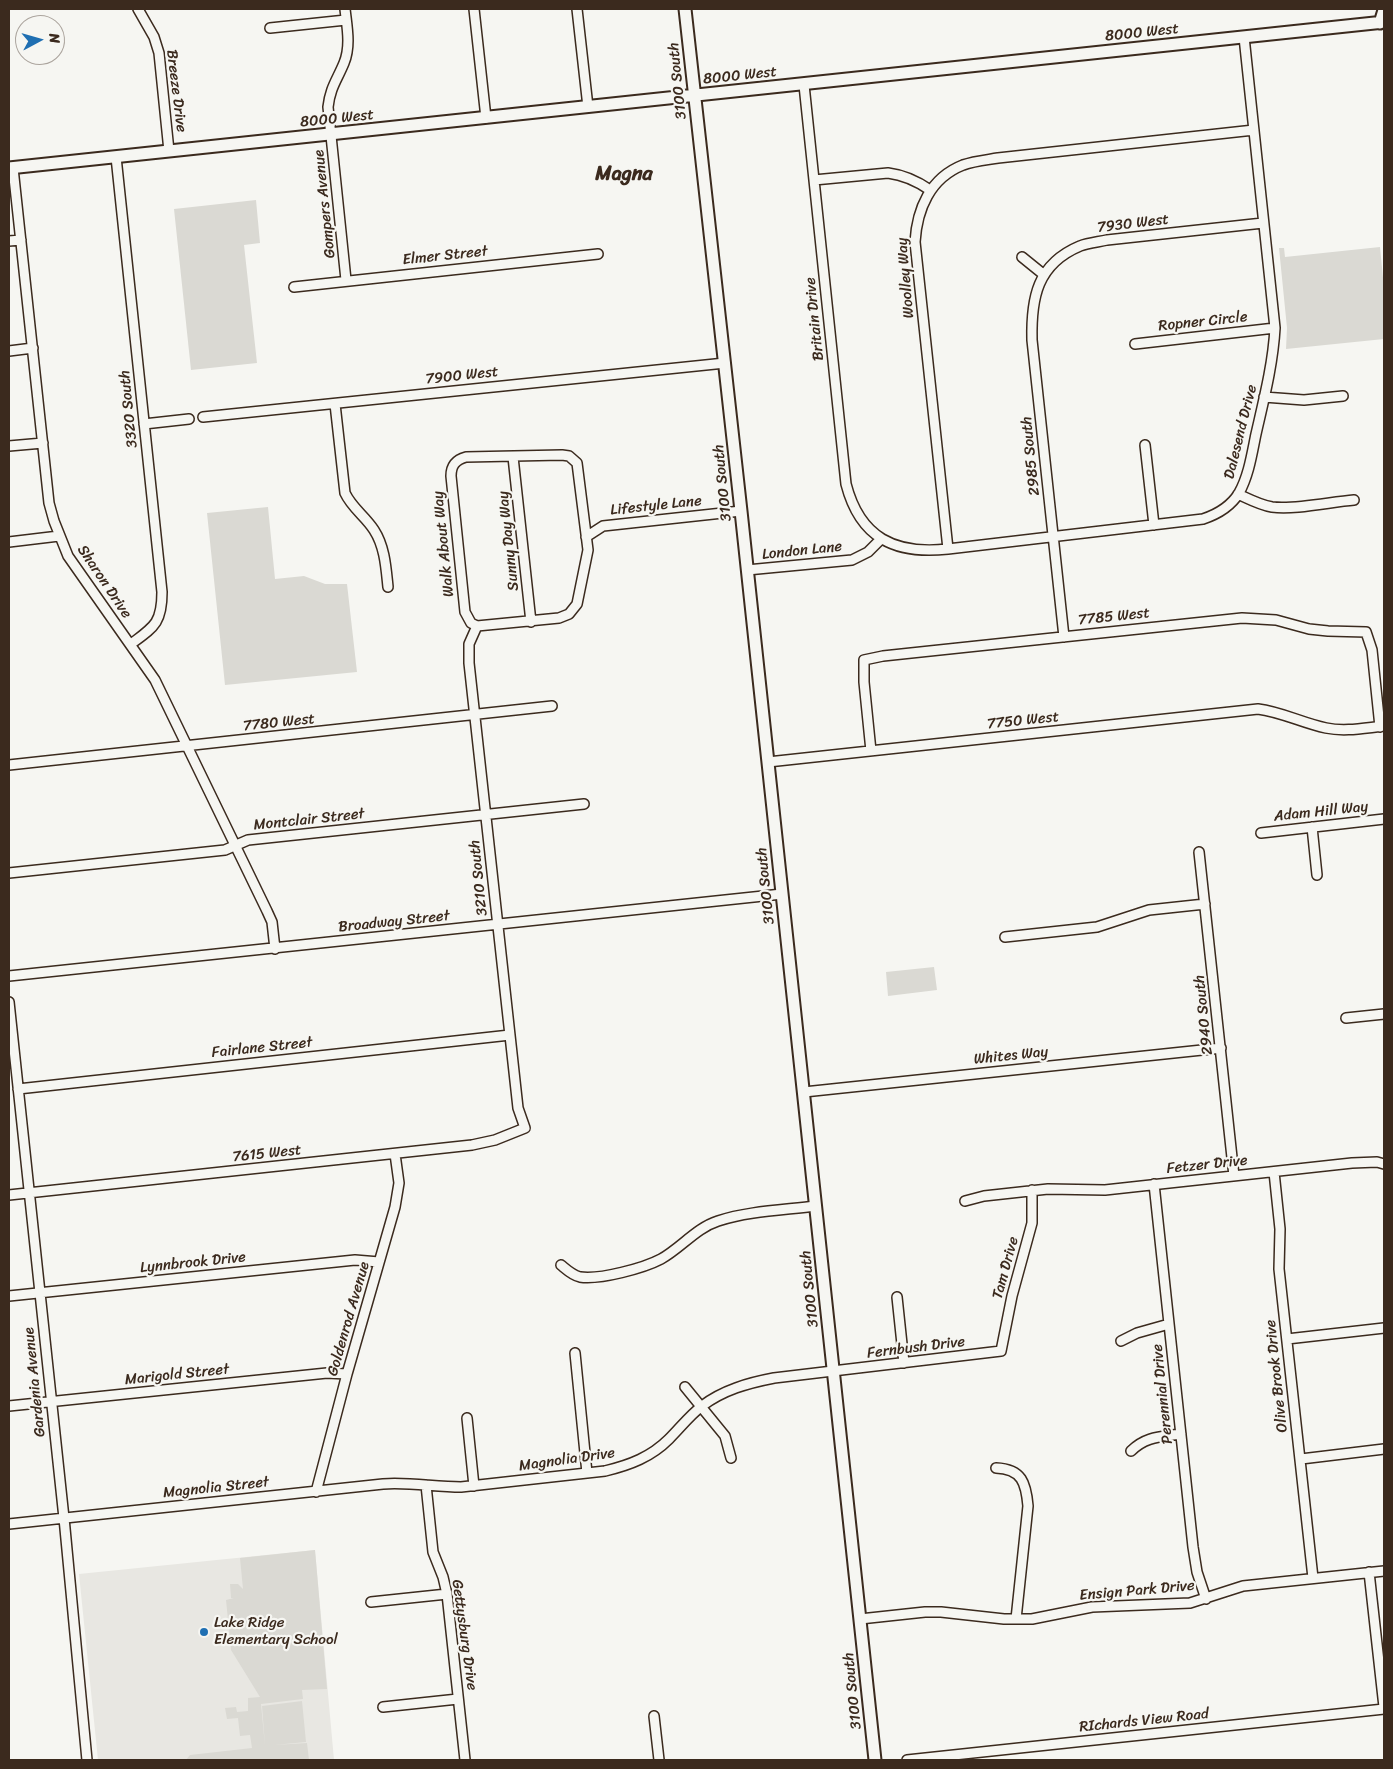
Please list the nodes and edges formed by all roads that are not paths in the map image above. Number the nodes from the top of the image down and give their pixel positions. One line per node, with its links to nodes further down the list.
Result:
1 (138, 9): 17 (street, Breeze Drive)
2 (345, 9): 7 (street, Gompers Avenue)
3 (474, 9): 14 (street)
4 (578, 9): 13 (street)
5 (685, 9): 12 (street, 3100 South)
6 (1384, 10): 8 (street)
7 (346, 20): 9 (street); 16 (street, Gompers Avenue)
8 (1382, 22): 10 (street, 8000 West)
9 (270, 28)
10 (1244, 37): 11 (street, 8000 West); 15 (street, Dalesend Drive)
11 (804, 85): 12 (street, 8000 West); 20 (street, Britain Drive)
12 (695, 96): 13 (street, 8000 West); 34 (street, 3100 South)
13 (588, 107): 14 (street, 8000 West)
14 (486, 118): 16 (street, 8000 West)
15 (1254, 130): 21 (street, Woolley Way); 22 (street, Dalesend Drive)
16 (331, 134): 17 (street, 8000 West); 28 (street, Gompers Avenue)
17 (169, 151): 18 (street, 8000 West)
18 (116, 157): 19 (street, 8000 West); 40 (street, 3320 South)
19 (11, 168): 23 (street, Sharon Drive)
20 (814, 180): 21 (street); 54 (street, Britain Drive)
21 (930, 190): 56 (street, Woolley Way)
22 (1263, 223): 27 (street, 7930 West); 30 (street, Dalesend Drive)
23 (21, 240): 24 (street); 32 (street, Sharon Drive)
24 (9, 242)
25 (598, 254): 28 (street, Elmer Street)
26 (1022, 257): 27 (street)
27 (1043, 274): 52 (street, 2985 South)
28 (346, 280): 29 (street, Elmer Street)
29 (294, 286)
30 (1274, 328): 31 (street, Ropner Circle); 36 (street, Dalesend Drive)
31 (1135, 344)
32 (33, 348): 33 (street); 41 (street, Sharon Drive)
33 (9, 350)
34 (725, 363): 37 (street, 7900 West); 47 (street, 3100 South)
35 (1343, 396): 36 (street)
36 (1264, 397): 45 (street, Dalesend Drive)
37 (335, 404): 38 (street, 7900 West); 58 (street)
38 (203, 416)
39 (189, 419): 40 (street)
40 (144, 424): 62 (street, 3320 South)
41 (43, 443): 43 (street); 51 (street, Sharon Drive)
42 (1145, 445): 49 (street)
43 (9, 446)
44 (513, 457): 48 (street); 59 (street, Sunny Day Way); 60 (street, Walk About Way)
45 (1238, 494): 46 (street); 49 (street, Dalesend Drive)
46 (1354, 500)
47 (741, 511): 50 (street, Lifestyle Lane); 57 (street, 3100 South)
48 (585, 515): 50 (street, Lifestyle Lane); 53 (street)
49 (1154, 525): 52 (street, Dalesend Drive)
50 (603, 526): 53 (street, Lifestyle Lane)
51 (59, 536): 55 (street); 62 (street, Sharon Drive)
52 (1053, 536): 56 (street, Dalesend Drive); 61 (street, 2985 South)
53 (586, 537): 59 (street)
54 (881, 539): 56 (street, Dalesend Drive); 57 (street, London Lane)
55 (9, 542)
56 (948, 550)
57 (747, 570): 68 (street, 3100 South)
58 (388, 587)
59 (531, 622): 60 (street)
60 (474, 624): 64 (street, 3210 South)
61 (1064, 637): 65 (street, 7785 West); 67 (street, 7785 West)
62 (131, 644): 66 (street, Sharon Drive)
63 (552, 706): 64 (street, 7780 West)
64 (475, 714): 66 (street, 7780 West); 71 (street, 3210 South)
65 (1382, 726): 67 (street, 7750 West)
66 (188, 746): 69 (street, 7780 West); 75 (street, Sharon Drive)
67 (871, 751): 68 (street, 7750 West)
68 (768, 762): 79 (street, 3100 South)
69 (9, 765)
70 (584, 804): 71 (street, Montclair Street)
71 (486, 815): 75 (street, Montclair Street); 81 (street, 3210 South)
72 (1384, 819): 73 (street, Adam Hill Way)
73 (1312, 827): 74 (street, Adam Hill Way); 78 (street)
74 (1261, 833)
75 (236, 846): 77 (street, Montclair Street); 83 (street, Sharon Drive)
76 (1199, 852): 80 (street, 2940 South)
77 (9, 873)
78 (1317, 876)
79 (782, 894): 81 (street, Broadway Street); 91 (street, 3100 South)
80 (1205, 904): 82 (street); 89 (street, 2940 South)
81 (497, 924): 83 (street, Broadway Street); 88 (street, 3210 South)
82 (1006, 937)
83 (276, 949): 84 (street, Broadway Street)
84 (9, 976)
85 (9, 1002): 90 (street, Gardenia Avenue)
86 (1384, 1014): 87 (street)
87 (1346, 1018)
88 (510, 1035): 90 (street, Fairlane Street); 92 (street, 3210 South)
89 (1221, 1048): 91 (street, Whites Way); 96 (street, 2940 South)
90 (18, 1089): 99 (street, Gardenia Avenue)
91 (804, 1092): 102 (street, 3100 South)
92 (525, 1128): 93 (street, 7615 West)
93 (395, 1154): 99 (street, 7615 West); 103 (street, Goldenrod Avenue)
94 (1384, 1164): 95 (street, Fetzer Drive)
95 (1274, 1172): 96 (street, Fetzer Drive); 110 (street, Olive Brook Drive)
96 (1234, 1176): 97 (street, Fetzer Drive)
97 (1154, 1184): 98 (street, Fetzer Drive); 108 (street, Perennial Drive)
98 (1032, 1190): 101 (street, Fetzer Drive); 112 (street, Tam Drive)
99 (30, 1193): 100 (street, 7615 West); 105 (street, Gardenia Avenue)
100 (9, 1195)
101 (965, 1201)
102 (816, 1206): 104 (street); 115 (street, 3100 South)
103 (379, 1262): 105 (street, Lynnbrook Drive); 116 (street, Goldenrod Avenue)
104 (561, 1265)
105 (40, 1293): 106 (street, Lynnbrook Drive); 118 (street, Gardenia Avenue)
106 (9, 1296)
107 (897, 1296): 114 (street)
108 (1169, 1324): 111 (street); 122 (street, Perennial Drive)
109 (1384, 1328): 110 (street)
110 (1287, 1339): 126 (street, Olive Brook Drive)
111 (1121, 1341)
112 (1001, 1351): 114 (street, Fernbush Drive)
113 (574, 1353): 128 (street)
114 (904, 1363): 115 (street, Fernbush Drive)
115 (834, 1372): 120 (street, Magnolia Drive); 140 (street, 3100 South)
116 (347, 1374): 118 (street, Marigold Street); 131 (street, Goldenrod Avenue)
117 (685, 1386): 120 (street)
118 (51, 1402): 119 (street, Marigold Street); 132 (street, Gardenia Avenue)
119 (9, 1406)
120 (702, 1406): 125 (street); 128 (street, Magnolia Drive)
121 (467, 1418): 130 (street)
122 (1181, 1434): 124 (street); 138 (street, Perennial Drive)
123 (1384, 1449): 126 (street)
124 (1130, 1450)
125 (731, 1458)
126 (1301, 1459): 136 (street, Olive Brook Drive)
127 (996, 1468): 141 (street)
128 (587, 1474): 130 (street, Magnolia Drive)
129 (426, 1485): 130 (street, Magnolia Drive); 131 (street, Magnolia Street); 137 (street, Gettysburg Drive)
130 (474, 1486)
131 (316, 1492): 132 (street, Magnolia Street)
132 (64, 1518): 133 (street, Magnolia Street); 146 (street, Gardenia Avenue)
133 (9, 1524)
134 (1384, 1571): 135 (street, Ensign Park Drive)
135 (1369, 1572): 136 (street, Ensign Park Drive); 144 (street)
136 (1313, 1578): 138 (street, Ensign Park Drive)
137 (447, 1594): 139 (street); 142 (street, Gettysburg Drive)
138 (1206, 1599): 141 (street, Ensign Park Drive)
139 (372, 1602)
140 (860, 1619): 141 (street, Ensign Park Drive); 149 (street, 3100 South)
141 (1016, 1619)
142 (458, 1699): 143 (street); 147 (street, Gettysburg Drive)
143 (383, 1707)
144 (1384, 1708): 150 (street, RIchards View Road)
145 (654, 1716): 148 (street)
146 (87, 1760)
147 (465, 1760)
148 (659, 1760)
149 (875, 1760)
150 (907, 1760)

